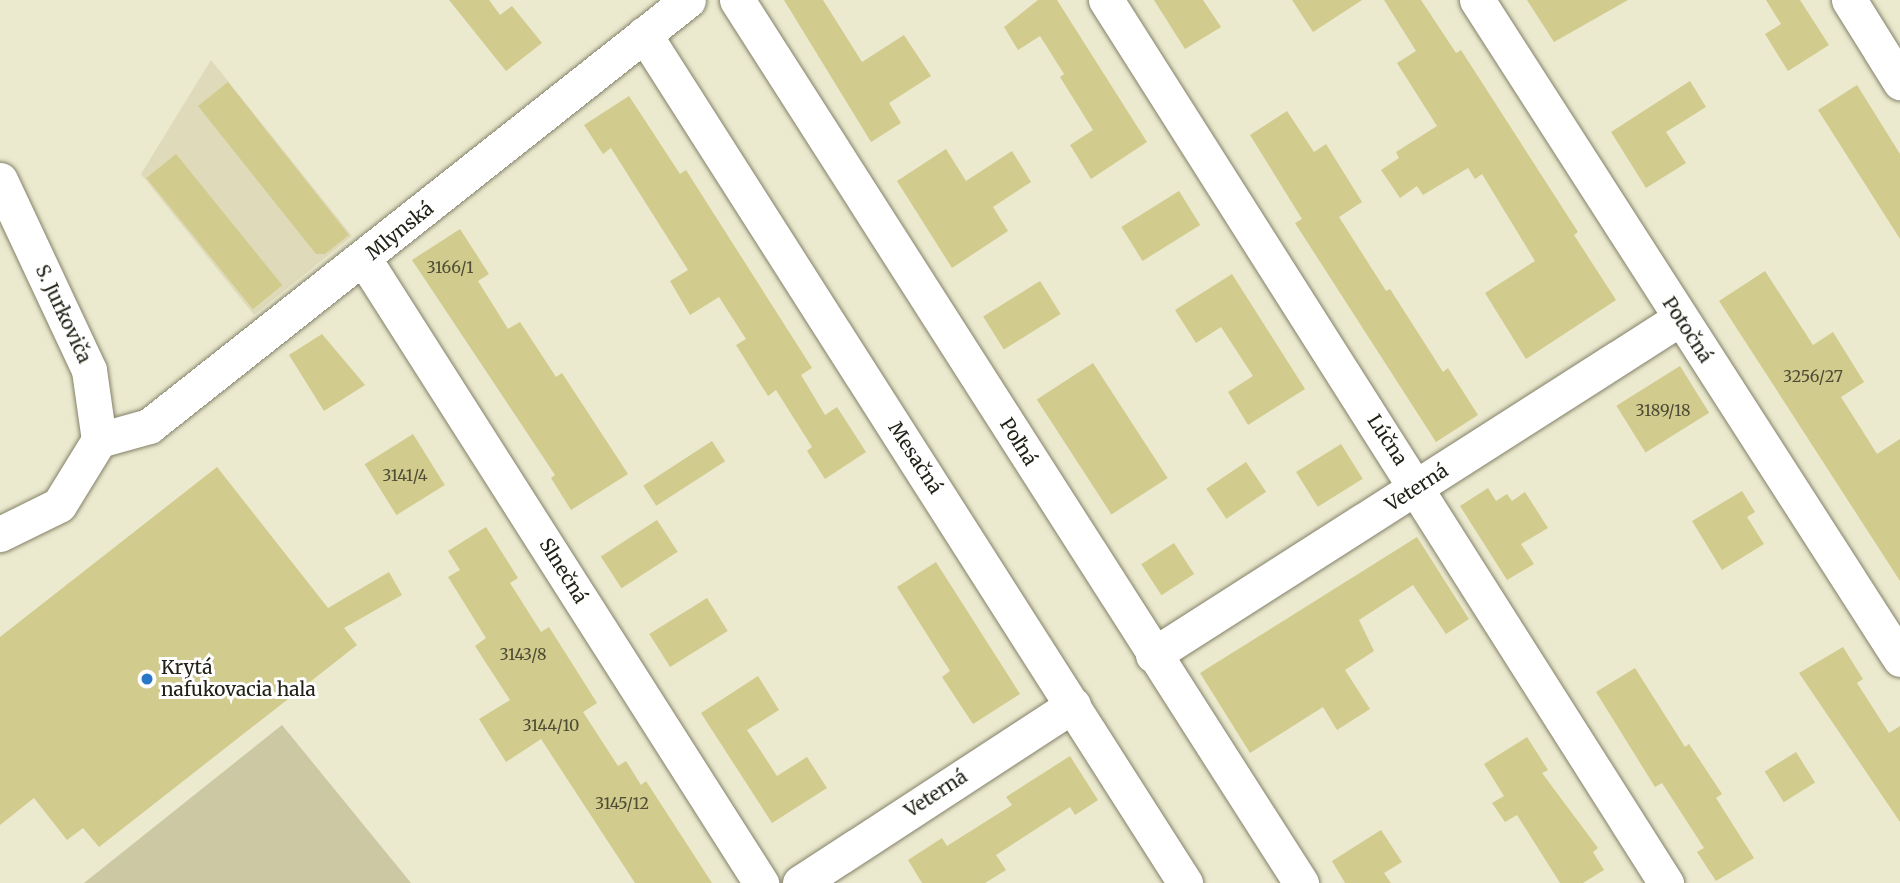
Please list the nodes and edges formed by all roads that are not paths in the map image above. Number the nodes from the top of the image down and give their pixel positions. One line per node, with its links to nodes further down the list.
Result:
1 (688, 0): 6 (street, Mlynská)
2 (737, 0): 14 (street, Poľná)
3 (1106, 0): 12 (street, Lúčna)
4 (1477, 0): 10 (street, Potočná)
5 (1849, 0): 7 (street)
6 (644, 34): 9 (street, Mlynská); 16 (street, Mesačná)
7 (1900, 82)
8 (0, 180): 11 (street, S. Jurkoviča)
9 (364, 259): 11 (street, Mlynská); 17 (street, Slnečná)
10 (1679, 319): 12 (street, Veterná); 15 (street, Potočná)
11 (99, 440): 13 (street)
12 (1418, 488): 14 (street, Veterná); 21 (street, Lúčna)
13 (0, 534)
14 (1153, 654): 20 (street, Poľná)
15 (1900, 659)
16 (1073, 705): 18 (street, Veterná); 19 (street, Mesačná)
17 (761, 883)
18 (800, 883)
19 (1185, 883)
20 (1301, 883)
21 (1665, 883)

